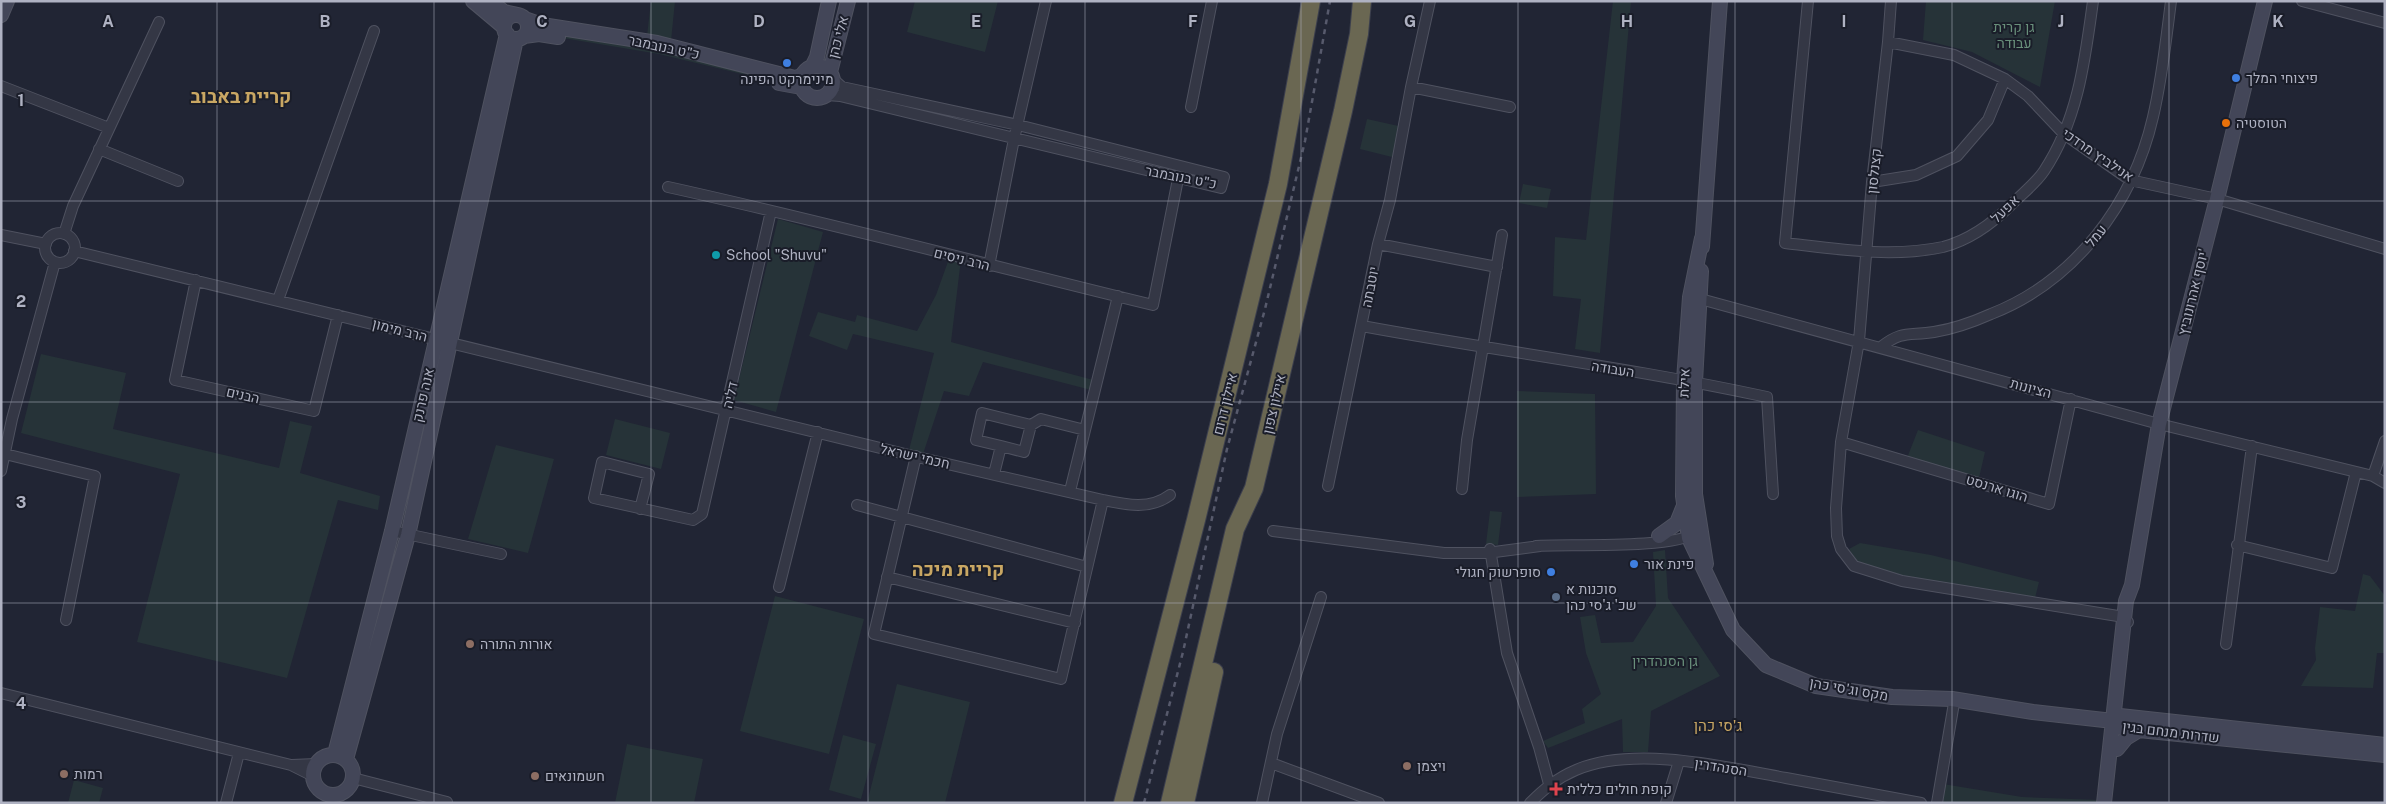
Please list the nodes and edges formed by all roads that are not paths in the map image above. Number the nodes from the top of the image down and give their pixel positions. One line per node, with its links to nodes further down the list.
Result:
1 (7, 1): 18 (street)
2 (472, 1): 23 (street)
3 (490, 1): 19 (street, כ"ט בנובמבר)
4 (829, 1): 25 (street, אלי כהן)
5 (848, 1): 26 (street, אלי כהן)
6 (1046, 1): 34 (street)
7 (1212, 1): 32 (street)
8 (1311, 1): 110 (highway, איילון דרום)
9 (1362, 1): 87 (highway, איילון צפון)
10 (1430, 1): 30 (street, יוטבתה)
11 (1720, 1): 59 (street, אילת)
12 (1808, 1): 53 (street, אפעל)
13 (1891, 1): 24 (street, קצנלסון)
14 (2093, 1): 36 (street, אפעל)
15 (2171, 1): 40 (street, עמל)
16 (2265, 1): 44 (street, יוסף אהרונוביץ')
17 (2302, 1): 21 (street)
18 (1, 15)
19 (521, 17): 23 (street); 23 (street); 28 (street, כ"ט בנובמבר)
20 (159, 22): 35 (street)
21 (2385, 24)
22 (374, 31): 60 (street)
23 (513, 34): 28 (street, כ"ט בנובמבר); 63 (street, אנה פרנק); 65 (street, אנה פרנק)
24 (1888, 42): 27 (street, אנילביץ מרדכי); 42 (street, קצנלסון)
25 (812, 67): 26 (street); 28 (street)
26 (831, 75): 31 (street); 34 (street, כ"ט בנובמבר)
27 (2005, 79): 36 (street, אנילביץ מרדכי); 42 (street)
28 (801, 82): 31 (street)
29 (1, 86): 35 (street)
30 (1411, 87): 33 (street); 50 (street, יוטבתה)
31 (827, 95): 37 (street, כ"ט בנובמבר)
32 (1191, 107)
33 (1510, 107)
34 (1018, 125): 37 (street); 39 (street, כ"ט בנובמבר)
35 (109, 128): 38 (street)
36 (2064, 134): 40 (street, אנילביץ מרדכי); 53 (street, אפעל)
37 (1014, 139): 39 (street, כ"ט בנובמבר); 55 (street)
38 (99, 149): 41 (street); 46 (street)
39 (1178, 179): 58 (street, הרב ניסים)
40 (2130, 180): 44 (street, אנילביץ מרדכי); 66 (street, עמל)
41 (178, 181)
42 (1872, 182): 53 (street, קצנלסון)
43 (668, 187): 45 (street, הרב ניסים)
44 (2217, 199): 51 (street, אנילביץ מרדכי); 71 (street, יוסף אהרונוביץ')
45 (771, 211): 55 (street, הרב ניסים); 70 (street, דליה)
46 (64, 234): 49 (street); 52 (street)
47 (4, 235): 49 (street)
48 (1502, 235): 56 (street)
49 (46, 244): 54 (street)
50 (1378, 244): 56 (street); 62 (street, יוטבתה)
51 (2385, 249)
52 (74, 251): 54 (street); 57 (street, הרב מימון)
53 (1868, 252): 64 (street, קצנלסון)
54 (55, 262): 79 (street)
55 (989, 266): 58 (street, הרב ניסים)
56 (1497, 267): 67 (street)
57 (196, 280): 60 (street, הרב מימון); 61 (street, הבנים)
58 (1118, 296): 73 (street)
59 (1695, 297): 64 (street, הציונות); 68 (street, אילת)
60 (278, 300): 61 (street, הרב מימון)
61 (338, 315): 63 (street, הרב מימון)
62 (1362, 326): 67 (street, העבודה); 86 (street, יוטבתה)
63 (436, 339): 65 (street, הרב מימון); 97 (street, אנה פרנק)
64 (1859, 341): 66 (street, הציונות); 76 (street)
65 (450, 342): 70 (street, הרב מימון); 100 (street, אנה פרנק)
66 (1881, 347): 69 (street, הציונות)
67 (1484, 349): 68 (street, העבודה); 88 (street)
68 (1689, 381): 90 (street, העבודה); 94 (street, אילת); 99 (street, אילת)
69 (2071, 399): 71 (street, הציונות); 76 (street, הוגו ארנסט)
70 (726, 409): 74 (street, חכמי ישראל); 95 (street, דליה)
71 (2159, 424): 78 (street, הציונות); 112 (street, יוסף אהרונוביץ')
72 (1031, 425): 73 (street); 77 (street); 77 (street)
73 (1085, 430): 89 (street)
74 (818, 432): 80 (street, חכמי ישראל); 108 (street)
75 (2385, 441): 84 (street)
76 (1841, 442): 112 (street)
77 (1000, 446): 83 (street)
78 (2252, 446): 82 (street, הציונות); 103 (street)
79 (5, 454): 81 (street); 111 (street)
80 (916, 456): 83 (street, חכמי ישראל); 96 (street)
81 (1, 471)
82 (2356, 472): 84 (street, הציונות); 103 (street)
83 (994, 474): 89 (street, חכמי ישראל)
84 (2373, 476): 85 (street, הציונות)
85 (2385, 483)
86 (1328, 486)
87 (1254, 488): 134 (highway, איילון צפון); 135 (highway)
88 (1462, 489)
89 (1070, 491): 92 (street, חכמי ישראל)
90 (1772, 494)
91 (1170, 495): 92 (street, חכמי ישראל)
92 (1103, 500): 106 (street)
93 (857, 505): 96 (street)
94 (1684, 508): 99 (street, אילת); 101 (street)
95 (640, 509): 95 (street, דליה)
96 (902, 518): 106 (street); 107 (street)
97 (392, 531): 100 (street); 123 (street, אנה פרנק)
98 (1273, 531): 104 (street)
99 (1692, 532): 101 (street); 102 (street); 116 (street, מקס וג'סי כהן)
100 (408, 535): 105 (street); 123 (street, אנה פרנק)
101 (1659, 536): 102 (street)
102 (1627, 543): 104 (street)
103 (2237, 545): 114 (street)
104 (1487, 551): 128 (street)
105 (501, 554)
106 (1087, 567): 113 (street)
107 (887, 577): 113 (street); 113 (street)
108 (779, 587)
109 (1320, 597): 125 (street)
110 (1175, 603): 132 (highway); 133 (highway, איילון דרום)
111 (66, 620)
112 (2127, 621): 117 (street, יוסף אהרונוביץ')
113 (1075, 623)
114 (2226, 644)
115 (1, 693): 121 (street)
116 (1953, 701): 117 (street, מקס וג'סי כהן); 141 (street)
117 (2117, 722): 118 (street, שדרות מנחם בגין); 119 (street, שדרות מנחם בגין); 120 (street, יוסף אהרונוביץ'); 142 (street, יוסף אהרונוביץ')
118 (2139, 730): 120 (street); 122 (street, שדרות מנחם בגין)
119 (2385, 745)
120 (2116, 749): 143 (street, יוסף אהרונוביץ')
121 (239, 752): 126 (street); 131 (street)
122 (2385, 756)
123 (340, 757): 126 (street); 127 (street)
124 (1679, 761): 128 (street, הסנהדרין); 139 (street); 140 (street, הסנהדרין)
125 (1270, 763): 136 (street); 137 (street)
126 (315, 770): 129 (street)
127 (353, 778): 129 (street); 130 (street)
128 (1549, 784): 138 (street, הסנהדרין)
129 (330, 798)
130 (447, 802)
131 (226, 803)
132 (1114, 803)
133 (1124, 803)
134 (1170, 803)
135 (1185, 803)
136 (1262, 803)
137 (1379, 803)
138 (1530, 803)
139 (1666, 803)
140 (1921, 803)
141 (1937, 803)
142 (2104, 803)
143 (2111, 803)

